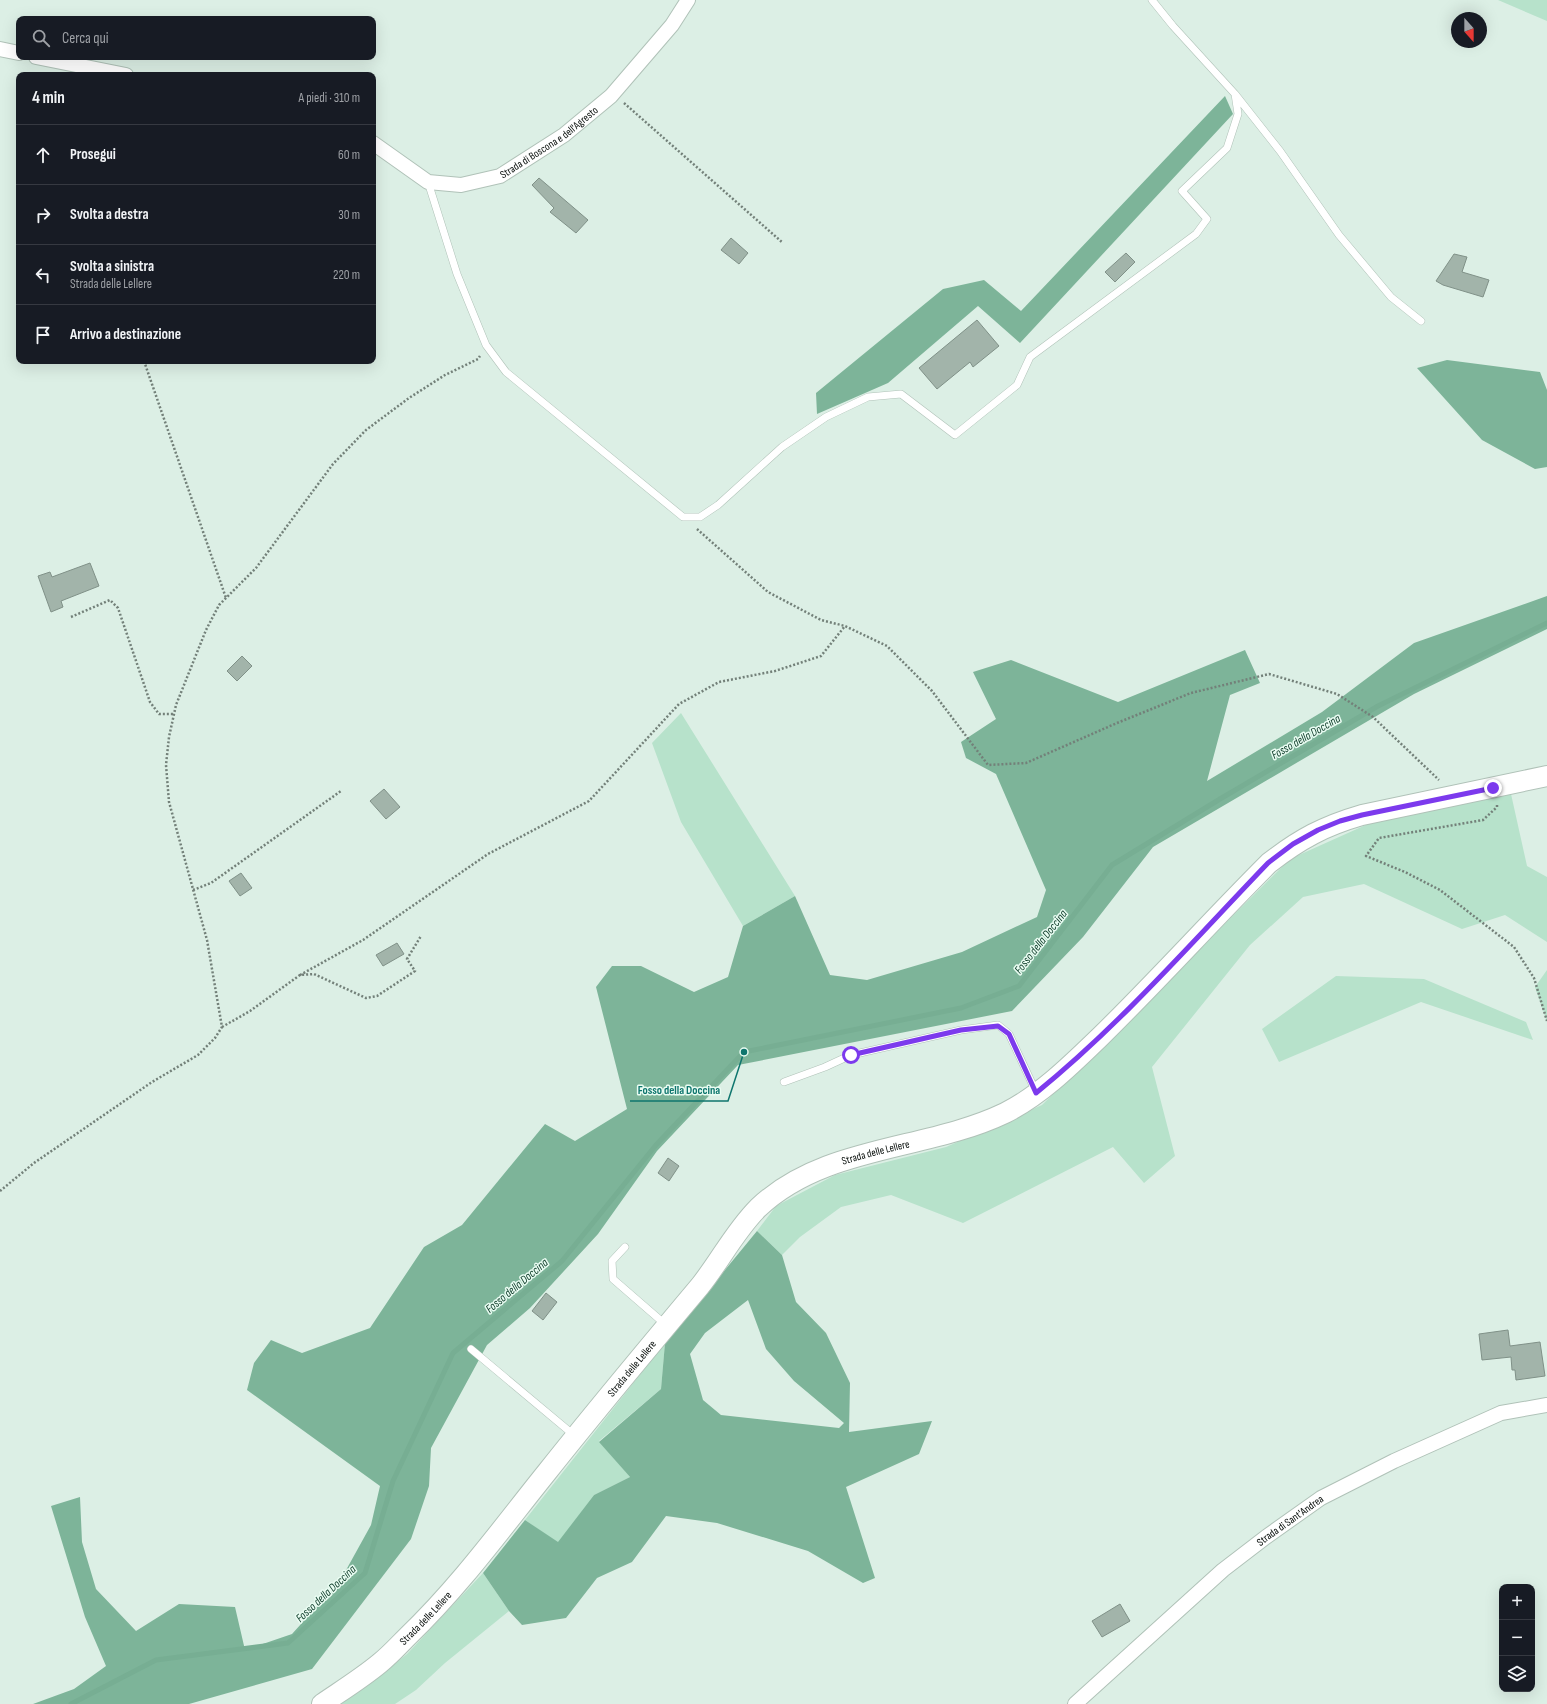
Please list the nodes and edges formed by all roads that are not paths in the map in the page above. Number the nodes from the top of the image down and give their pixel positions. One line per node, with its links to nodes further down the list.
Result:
1 (688, 0): 9 (street, Strada di Boscona e dell'Agresto)
2 (1152, 0): 7 (lane)
3 (0, 49): 4 (street)
4 (16, 52)
5 (51, 60): 6 (street)
6 (111, 72)
7 (1235, 94): 9 (lane); 10 (lane)
8 (376, 145): 9 (street, Strada di Boscona e dell'Agresto)
9 (428, 182)
10 (1421, 321)
11 (1547, 776): 13 (street, Strada delle Lellere)
12 (784, 1082): 13 (lane)
13 (1036, 1093): 15 (street, Strada delle Lellere)
14 (625, 1247): 15 (lane)
15 (666, 1325): 18 (street, Strada delle Lellere)
16 (471, 1349): 18 (lane)
17 (1547, 1406): 20 (street, Strada di Sant'Andrea)
18 (576, 1436): 19 (street, Strada delle Lellere)
19 (322, 1704)
20 (1075, 1704)

